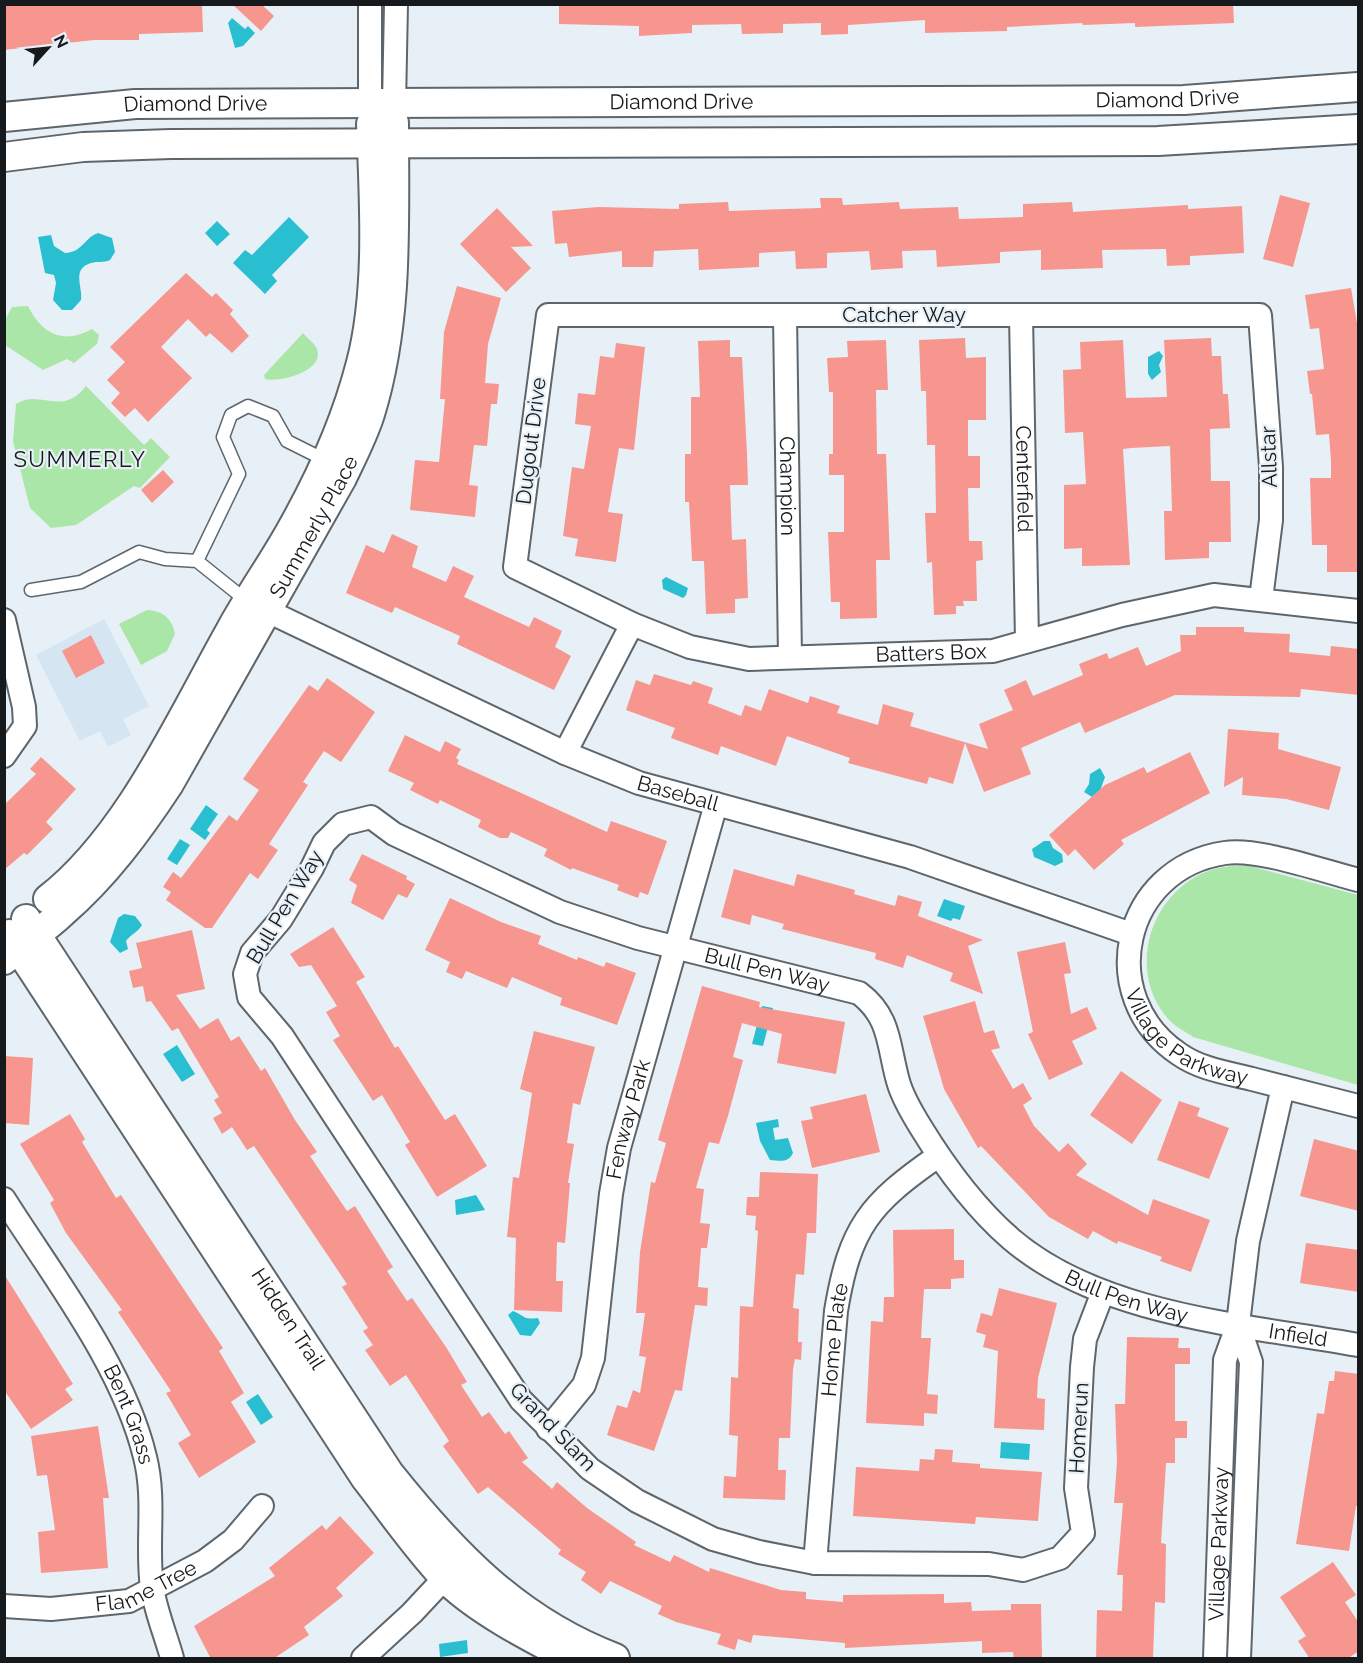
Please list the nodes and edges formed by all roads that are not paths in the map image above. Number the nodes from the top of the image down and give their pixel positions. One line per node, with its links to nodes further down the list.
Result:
1 (370, 4): 4 (street, Summerly Place)
2 (396, 4): 4 (street, Summerly Place)
3 (1359, 87): 4 (street, Diamond Drive)
4 (382, 104): 5 (street, Diamond Drive); 7 (street, Summerly Place)
5 (4, 117)
6 (1359, 129): 7 (street, Diamond Drive)
7 (383, 142): 8 (street, Diamond Drive); 13 (street, Summerly Place); 18 (street, Summerly Place)
8 (4, 158)
9 (548, 315): 10 (street, Catcher Way); 15 (street, Dugout Drive)
10 (785, 315): 11 (street, Catcher Way); 23 (street, Champion)
11 (1021, 315): 12 (street, Catcher Way); 22 (street, Centerfield)
12 (1260, 315): 17 (street, Allstar)
13 (327, 461): 14 (lane); 18 (street, Summerly Place)
14 (197, 561): 16 (lane); 18 (lane)
15 (515, 567): 21 (street, Batters Box)
16 (31, 591)
17 (1261, 599): 19 (street, Batters Box); 22 (street, Batters Box)
18 (257, 605): 24 (street, Baseball); 29 (street, Summerly Place)
19 (1359, 610)
20 (4, 620): 25 (street)
21 (632, 624): 23 (street, Batters Box); 24 (street)
22 (1027, 641): 23 (street, Batters Box)
23 (790, 657)
24 (565, 753): 26 (street, Baseball)
25 (4, 756)
26 (716, 804): 28 (street, Baseball); 30 (street, Fenway Park)
27 (1358, 878): 28 (street, Village Parkway)
28 (1131, 934): 32 (street, Village Parkway)
29 (16, 938): 43 (street, Hidden Trail)
30 (675, 947): 31 (street, Bull Pen Way); 34 (street, Bull Pen Way); 39 (street, Fenway Park)
31 (245, 974): 39 (street, Grand Slam)
32 (1283, 1086): 33 (street, Village Parkway); 37 (street, Village Parkway)
33 (1359, 1106)
34 (938, 1156): 36 (street, Bull Pen Way); 42 (street, Home Plate)
35 (4, 1199): 44 (street, Bent Grass)
36 (1103, 1292): 37 (street, Bull Pen Way); 41 (street, Homerun)
37 (1238, 1324): 38 (street, Infield); 50 (street, Village Parkway); 51 (street, Village Parkway)
38 (1359, 1345)
39 (548, 1429): 42 (street, Grand Slam)
40 (262, 1506): 44 (street, Flame Tree)
41 (1060, 1558): 42 (street, Grand Slam)
42 (815, 1563)
43 (453, 1568): 47 (street); 48 (street, Hidden Trail); 49 (street, Hidden Trail)
44 (152, 1589): 45 (street, Flame Tree); 46 (street, Bent Grass)
45 (4, 1606)
46 (172, 1659)
47 (363, 1659)
48 (570, 1659)
49 (615, 1659)
50 (1215, 1659)
51 (1239, 1659)

